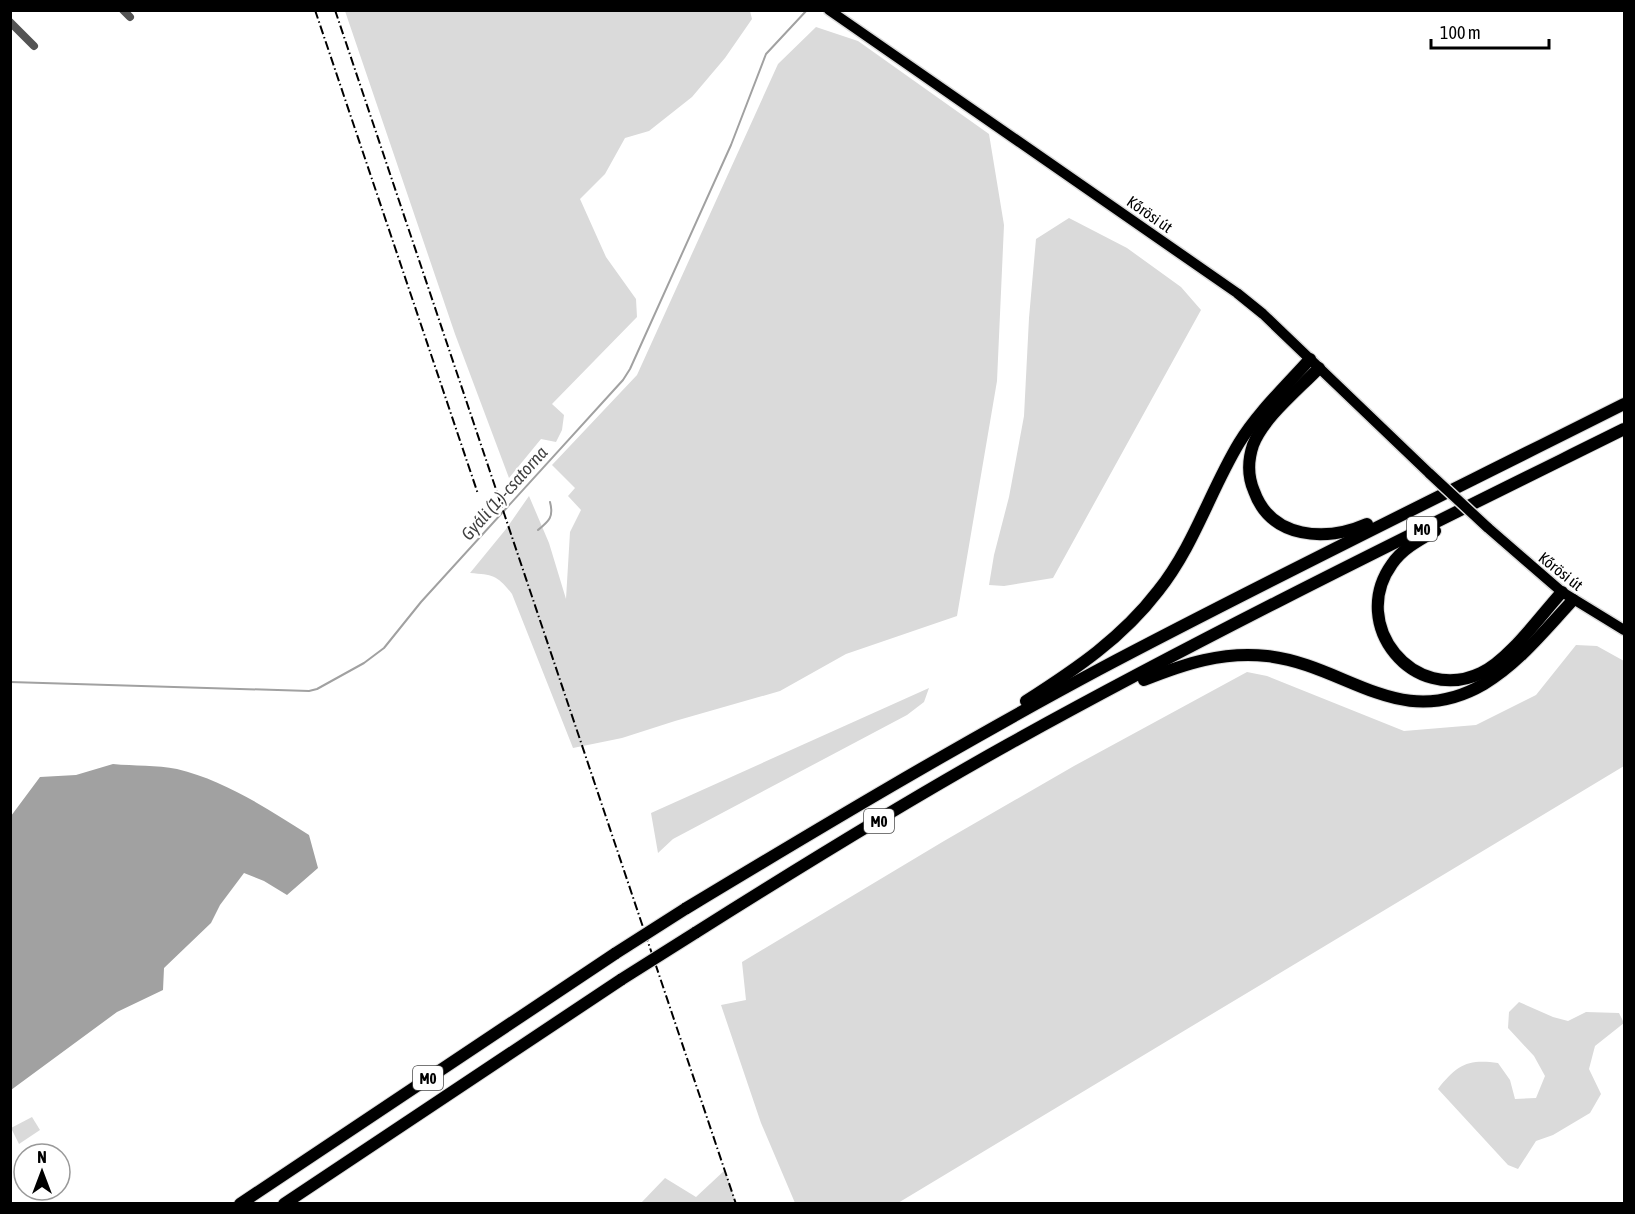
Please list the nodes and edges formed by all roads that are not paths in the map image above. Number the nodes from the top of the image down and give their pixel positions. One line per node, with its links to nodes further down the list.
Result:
1 (123, 10): 3 (street)
2 (829, 10): 6 (main road, Kőrösi út)
3 (130, 17)
4 (10, 22): 5 (street)
5 (34, 46)
6 (1310, 359): 7 (main road, Kőrösi út); 16 (highway)
7 (1319, 368): 11 (highway); 12 (main road, Kőrösi út, bridge)
8 (1624, 404): 11 (highway, M0)
9 (1624, 429): 10 (highway, M0)
10 (1506, 488): 12 (highway); 15 (highway, M0)
11 (1402, 515): 16 (highway, M0)
12 (1562, 592): 13 (main road, Kőrösi út)
13 (1573, 600): 14 (main road, Kőrösi út); 15 (highway)
14 (1624, 630)
15 (1065, 713): 18 (highway, M0, bridge)
16 (999, 724): 17 (highway, M0, bridge)
17 (240, 1203)
18 (284, 1203)

